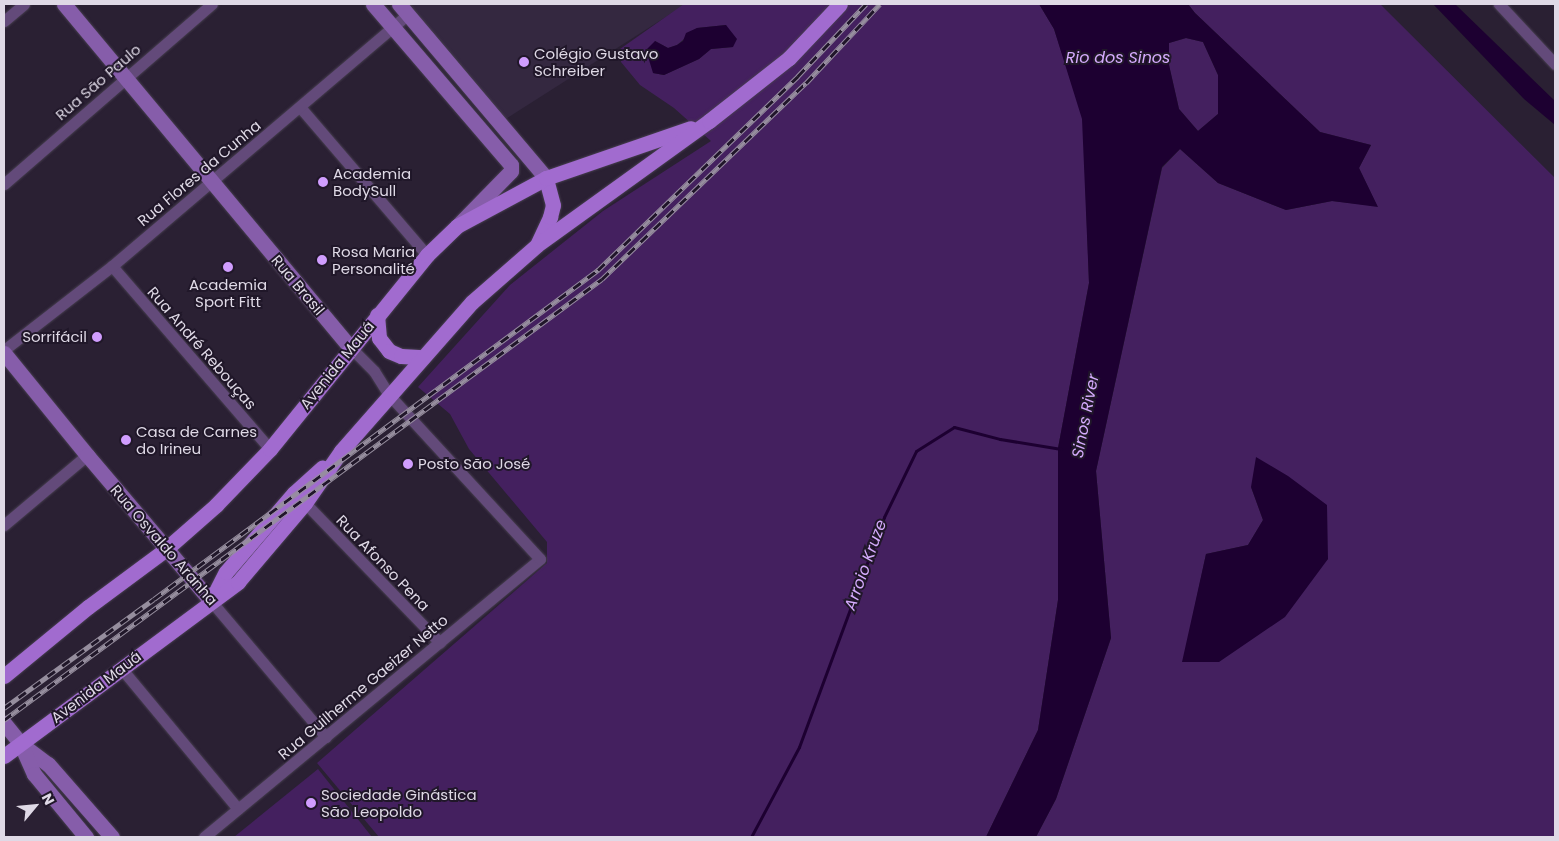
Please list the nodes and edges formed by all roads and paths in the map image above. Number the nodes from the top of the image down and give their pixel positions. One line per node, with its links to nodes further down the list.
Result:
1 (24, 4): 8 (street)
2 (64, 4): 11 (main road, Rua Brasil)
3 (212, 4): 11 (street, Rua São Paulo)
4 (373, 4): 9 (main road)
5 (840, 4): 13 (main road, Avenida Mauá)
6 (1499, 4): 10 (street)
7 (404, 9): 9 (street, Rua Flores da Cunha); 14 (main road)
8 (4, 21)
9 (392, 27): 12 (street, Rua Flores da Cunha); 17 (main road)
10 (1555, 64)
11 (125, 78): 15 (main road, Rua Brasil); 16 (street, Rua São Paulo)
12 (300, 107): 15 (street, Rua Flores da Cunha); 19 (street)
13 (709, 122): 14 (main road, Avenida Mauá); 18 (main road, Avenida Mauá)
14 (546, 178): 17 (main road, Avenida Mauá); 18 (main road)
15 (212, 182): 20 (street, Rua Flores da Cunha); 22 (main road, Rua Brasil)
16 (4, 184)
17 (457, 226): 19 (main road, Avenida Mauá)
18 (537, 245): 24 (main road, Avenida Mauá)
19 (427, 255): 21 (main road, Avenida Mauá)
20 (112, 266): 23 (street, Rua Flores da Cunha); 26 (street, Rua André Rebouças)
21 (377, 316): 22 (main road, Avenida Mauá); 24 (main road)
22 (350, 347): 25 (street, Rua Brasil); 26 (main road, Avenida Mauá)
23 (4, 352): 28 (main road, Rua Osvaldo Aranha)
24 (423, 357): 25 (main road, Avenida Mauá)
25 (389, 395): 27 (main road, Avenida Mauá); 32 (street, Rua Brasil)
26 (270, 449): 31 (main road, Avenida Mauá)
27 (341, 451): 29 (main road, Avenida Mauá); 33 (main road, Avenida Mauá)
28 (87, 455): 30 (street); 31 (main road, Rua Osvaldo Aranha)
29 (305, 503): 33 (main road, Avenida Mauá); 34 (street, Rua Afonso Pena)
30 (4, 525)
31 (166, 549): 33 (main road, Rua Osvaldo Aranha); 36 (main road, Avenida Mauá)
32 (540, 560): 34 (street, Rua Guilherme Gaeizer Netto)
33 (212, 600): 35 (main road, Avenida Mauá); 38 (street, Rua Osvaldo Aranha)
34 (440, 643): 38 (street, Rua Guilherme Gaeizer Netto)
35 (121, 668): 39 (main road, Avenida Mauá); 41 (street)
36 (4, 676)
37 (4, 723): 39 (main road)
38 (326, 737): 41 (street, Rua Guilherme Gaeizer Netto)
39 (21, 744): 40 (main road, Avenida Mauá); 42 (main road); 43 (main road)
40 (4, 756)
41 (238, 809): 44 (street, Rua Guilherme Gaeizer Netto)
42 (86, 837)
43 (112, 837)
44 (204, 837)

